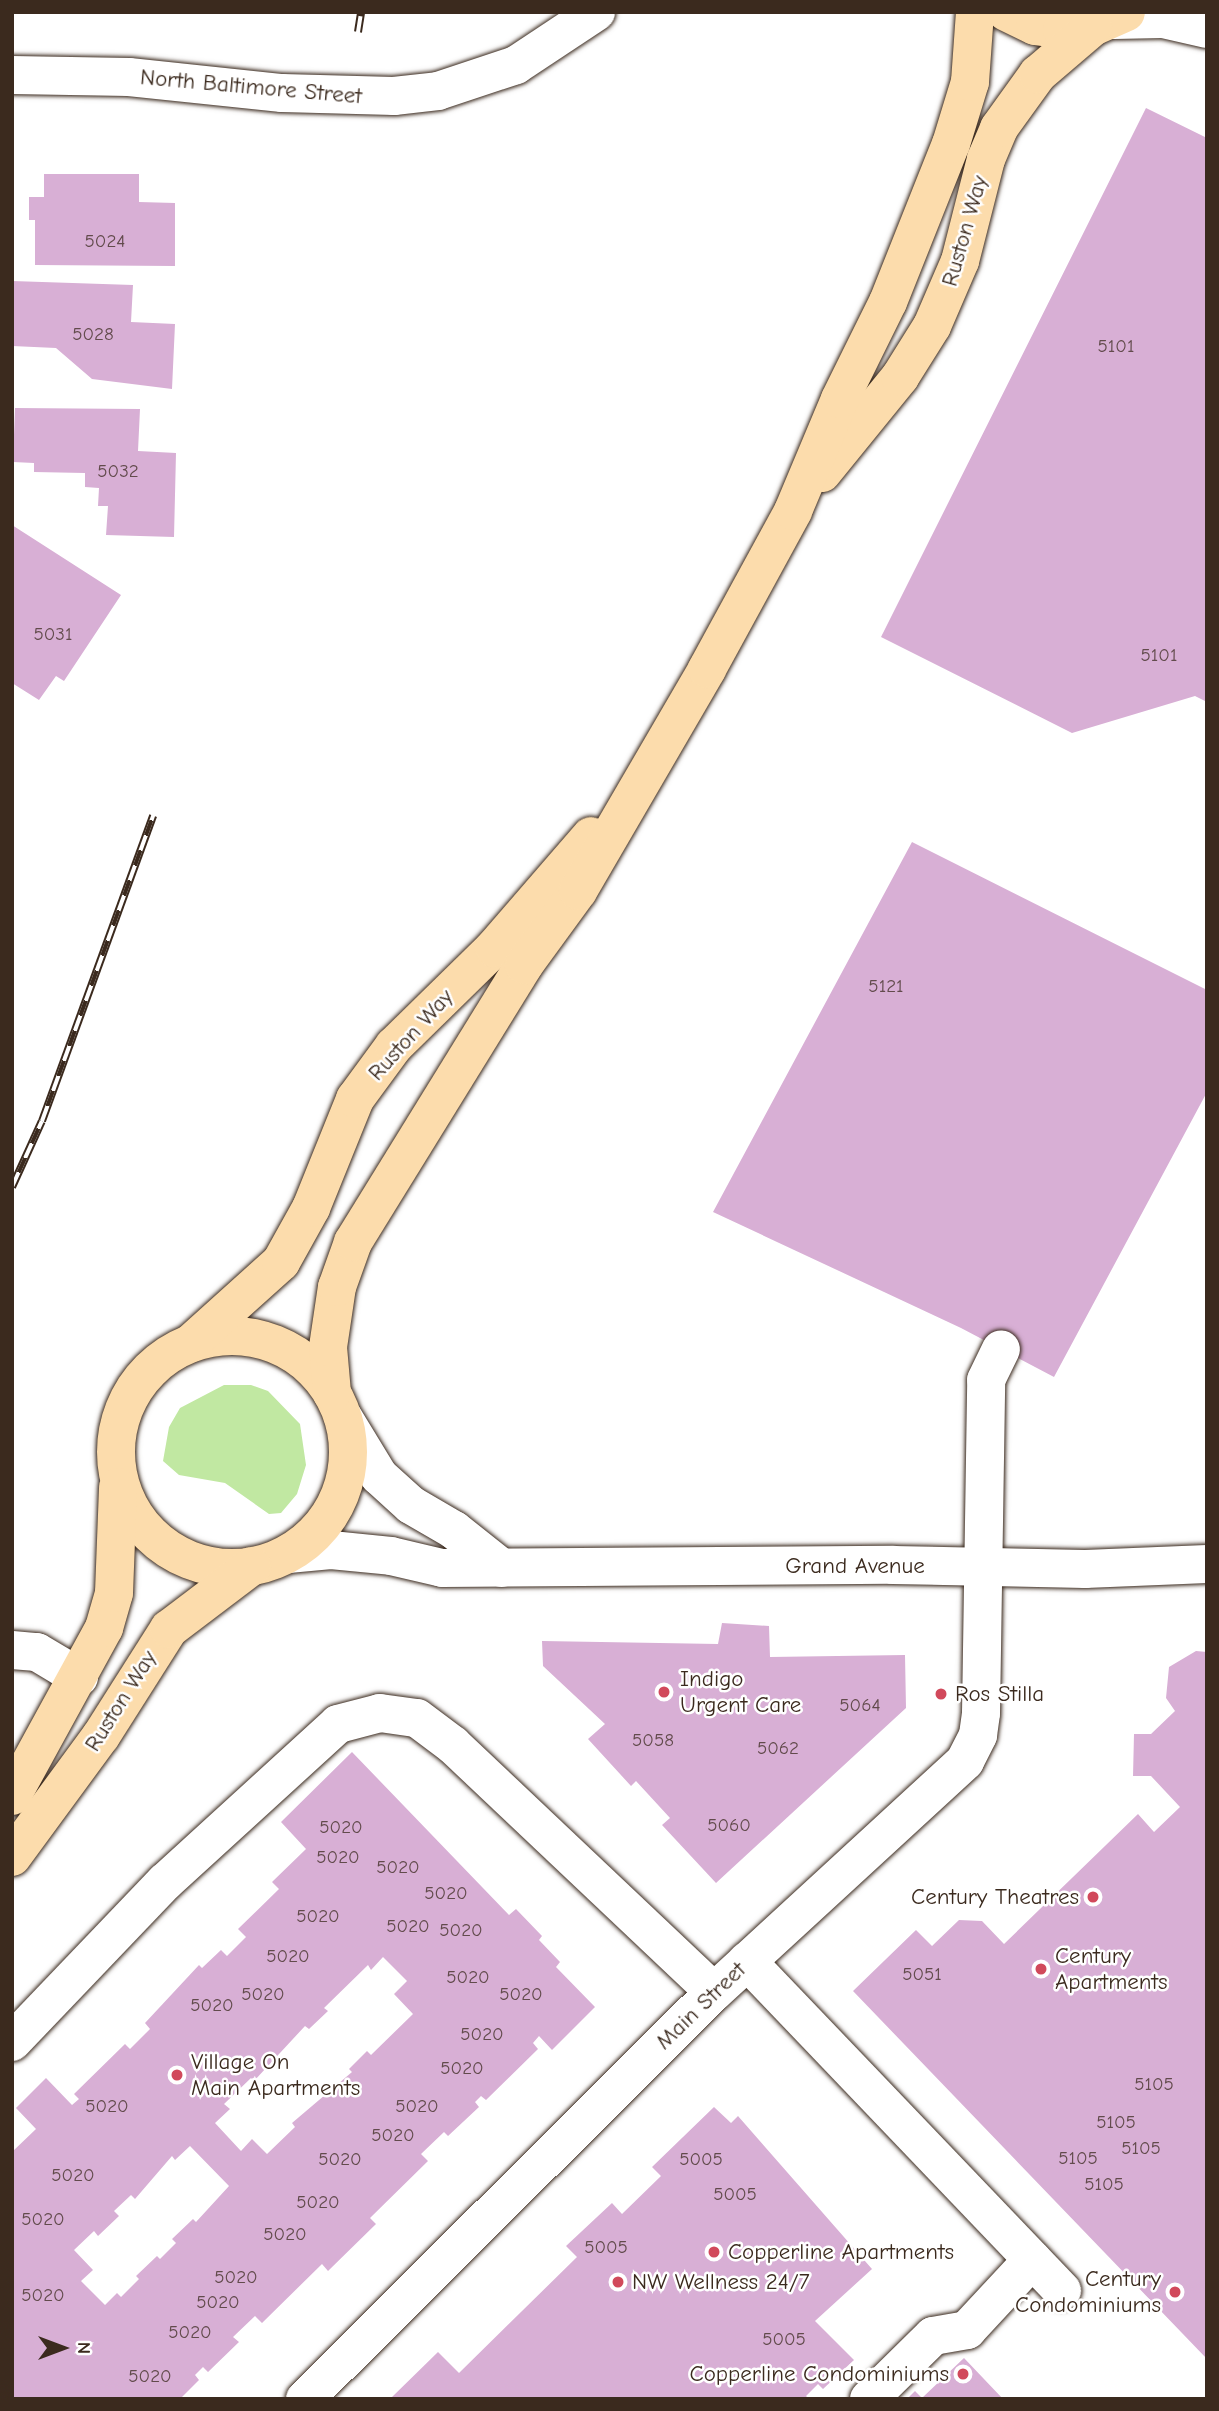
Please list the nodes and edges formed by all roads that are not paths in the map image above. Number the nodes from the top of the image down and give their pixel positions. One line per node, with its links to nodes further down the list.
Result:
1 (596, 12): 6 (street, North Baltimore Street)
2 (975, 12): 7 (main road, Ruston Way)
3 (1006, 12): 4 (main road)
4 (1111, 20): 5 (street); 7 (main road, Ruston Way)
5 (1207, 29)
6 (12, 75)
7 (793, 510): 8 (main road, Ruston Way)
8 (641, 780): 9 (main road, Ruston Way); 11 (main road, Ruston Way)
9 (191, 1343): 11 (main road); 12 (main road)
10 (1001, 1349): 17 (street, Main Street)
11 (337, 1405): 13 (main road); 16 (street)
12 (117, 1471): 15 (main road); 19 (main road, Ruston Way)
13 (288, 1554): 15 (main road); 16 (street, Grand Avenue)
14 (1207, 1564): 17 (street, Grand Avenue)
15 (252, 1566): 21 (main road, Ruston Way)
16 (502, 1568): 17 (street, Grand Avenue)
17 (984, 1568): 22 (street, Main Street)
18 (12, 1650): 19 (street)
19 (79, 1677): 20 (main road, Ruston Way)
20 (12, 1796)
21 (12, 1857)
22 (747, 1961): 23 (street, Main Street); 25 (street)
23 (714, 1992): 24 (street); 27 (street, Main Street)
24 (12, 2042)
25 (1032, 2260): 26 (street); 28 (street)
26 (1062, 2291)
27 (305, 2399)
28 (869, 2399)

